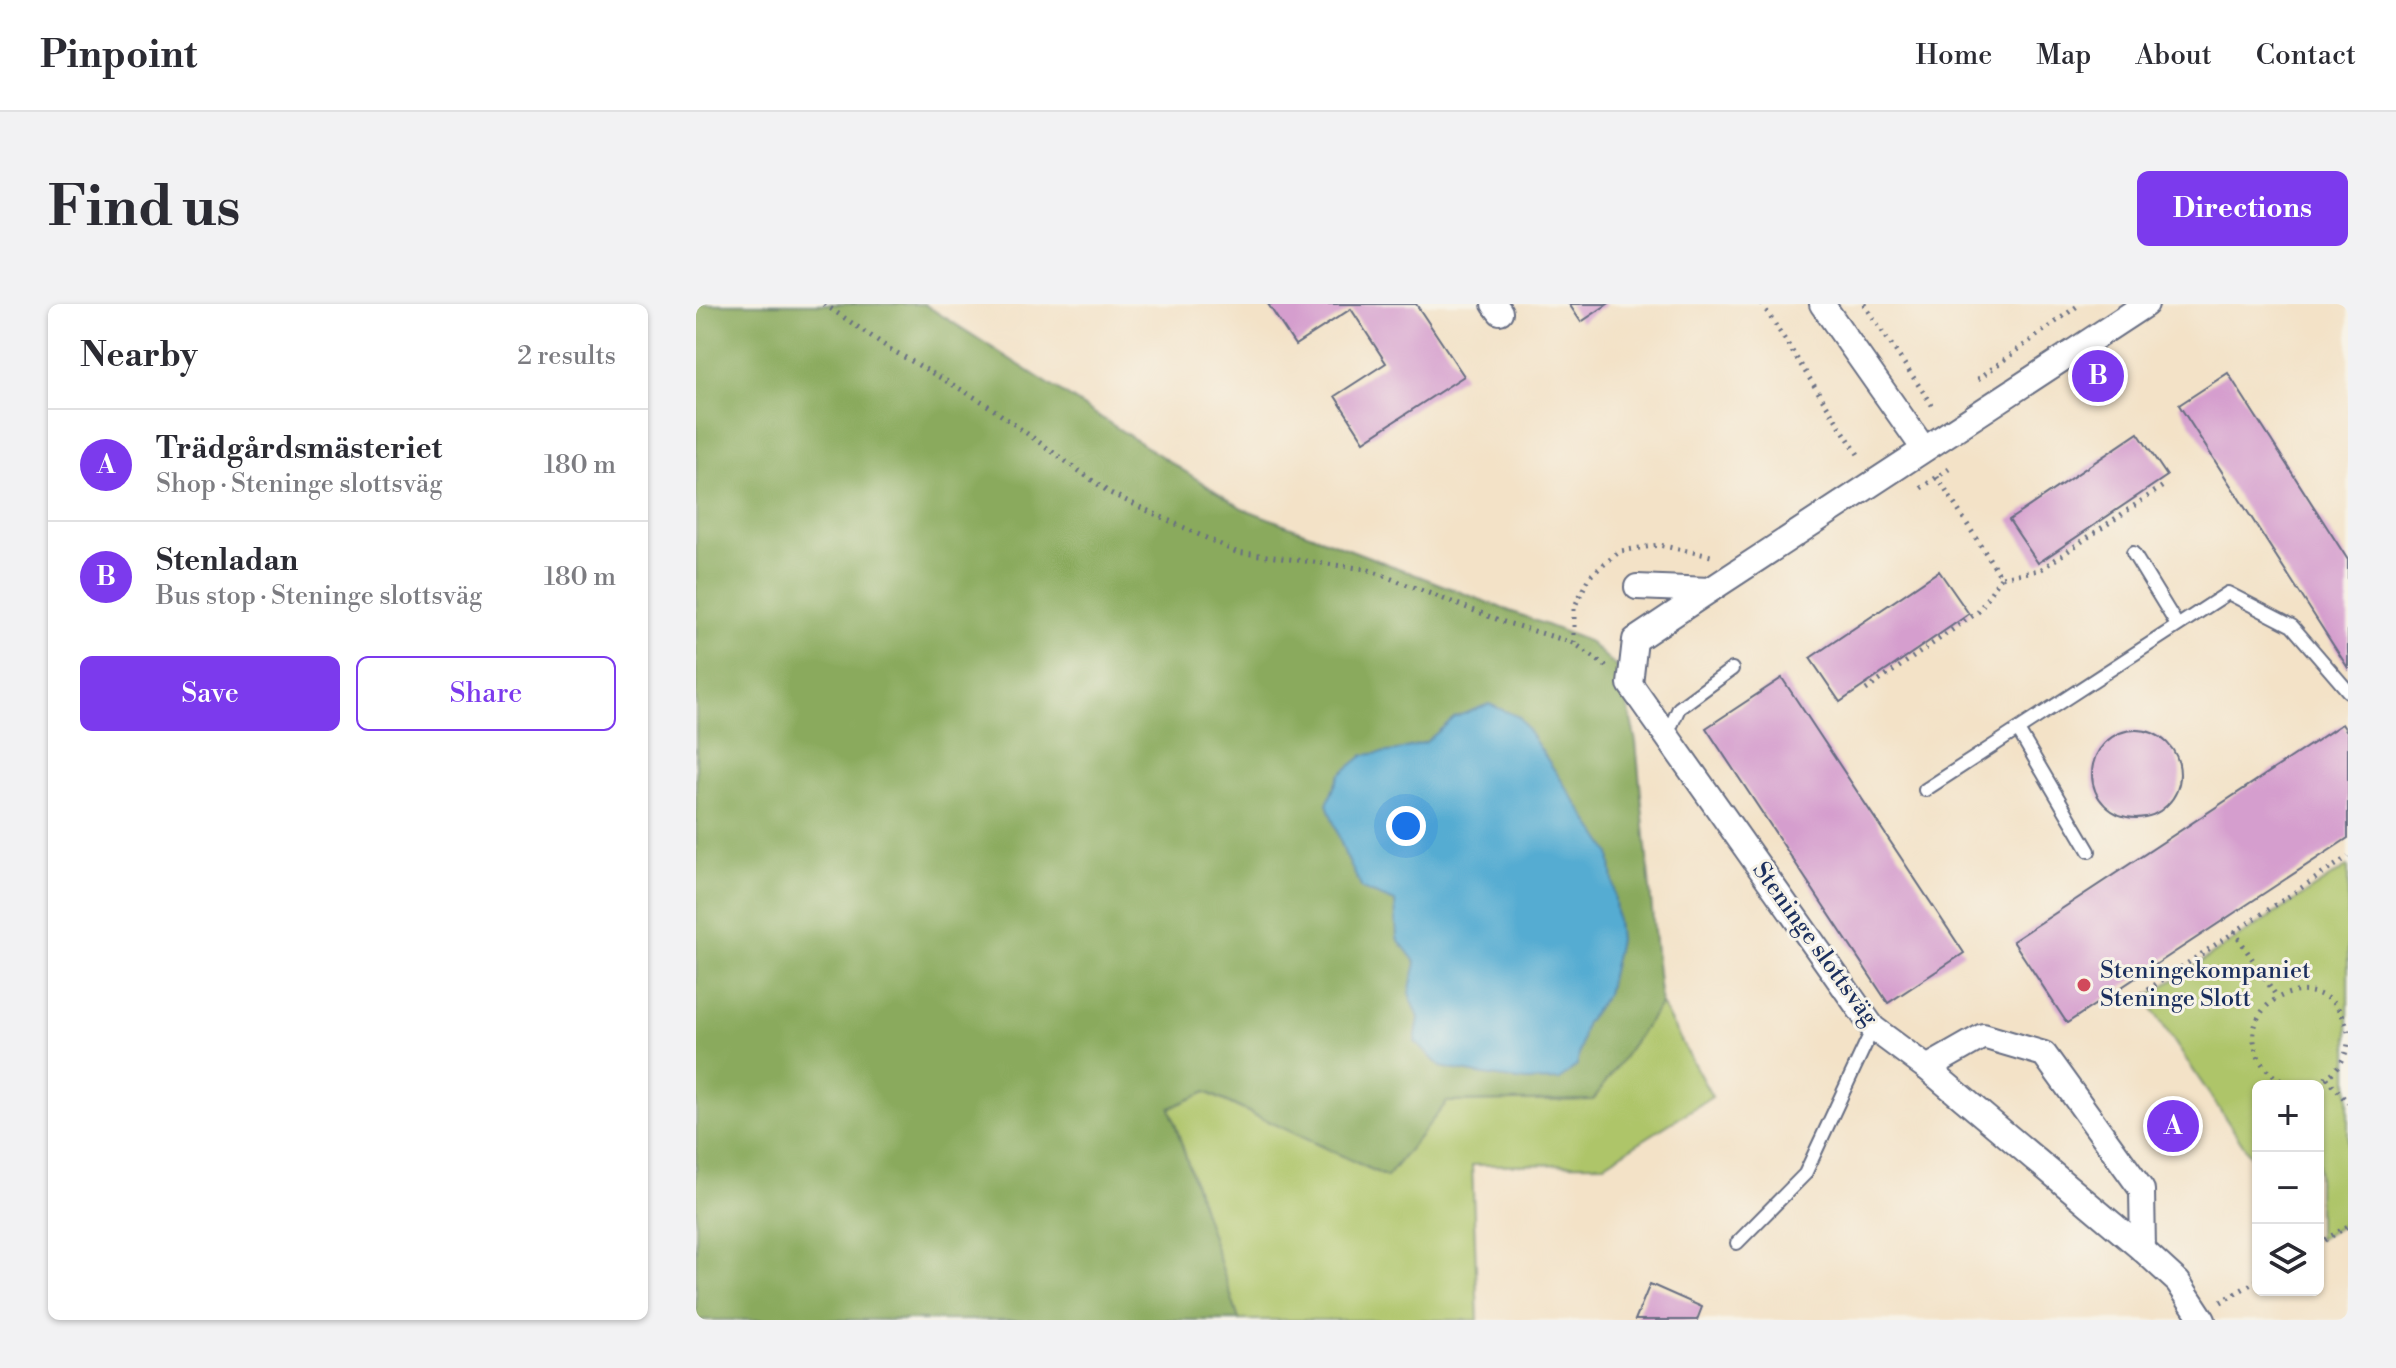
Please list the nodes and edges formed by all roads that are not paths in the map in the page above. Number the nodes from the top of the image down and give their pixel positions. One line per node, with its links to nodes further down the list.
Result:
1 (1822, 304): 3 (street)
2 (2146, 304): 3 (street)
3 (1924, 449): 6 (street)
4 (2133, 553): 7 (lane)
5 (1637, 587): 6 (street)
6 (1710, 590): 11 (street, Steninge slottsväg)
7 (2177, 625): 9 (lane); 10 (lane)
8 (1732, 669): 11 (lane)
9 (2348, 691)
10 (2018, 730): 12 (lane); 13 (lane)
11 (1666, 737): 14 (street, Steninge slottsväg)
12 (1925, 790)
13 (2089, 851)
14 (1873, 1028): 15 (street, Steninge slottsväg); 16 (lane)
15 (1927, 1068): 17 (street, Steninge slottsväg); 17 (street)
16 (1737, 1243)
17 (2143, 1250): 18 (street, Steninge slottsväg)
18 (2198, 1318)

